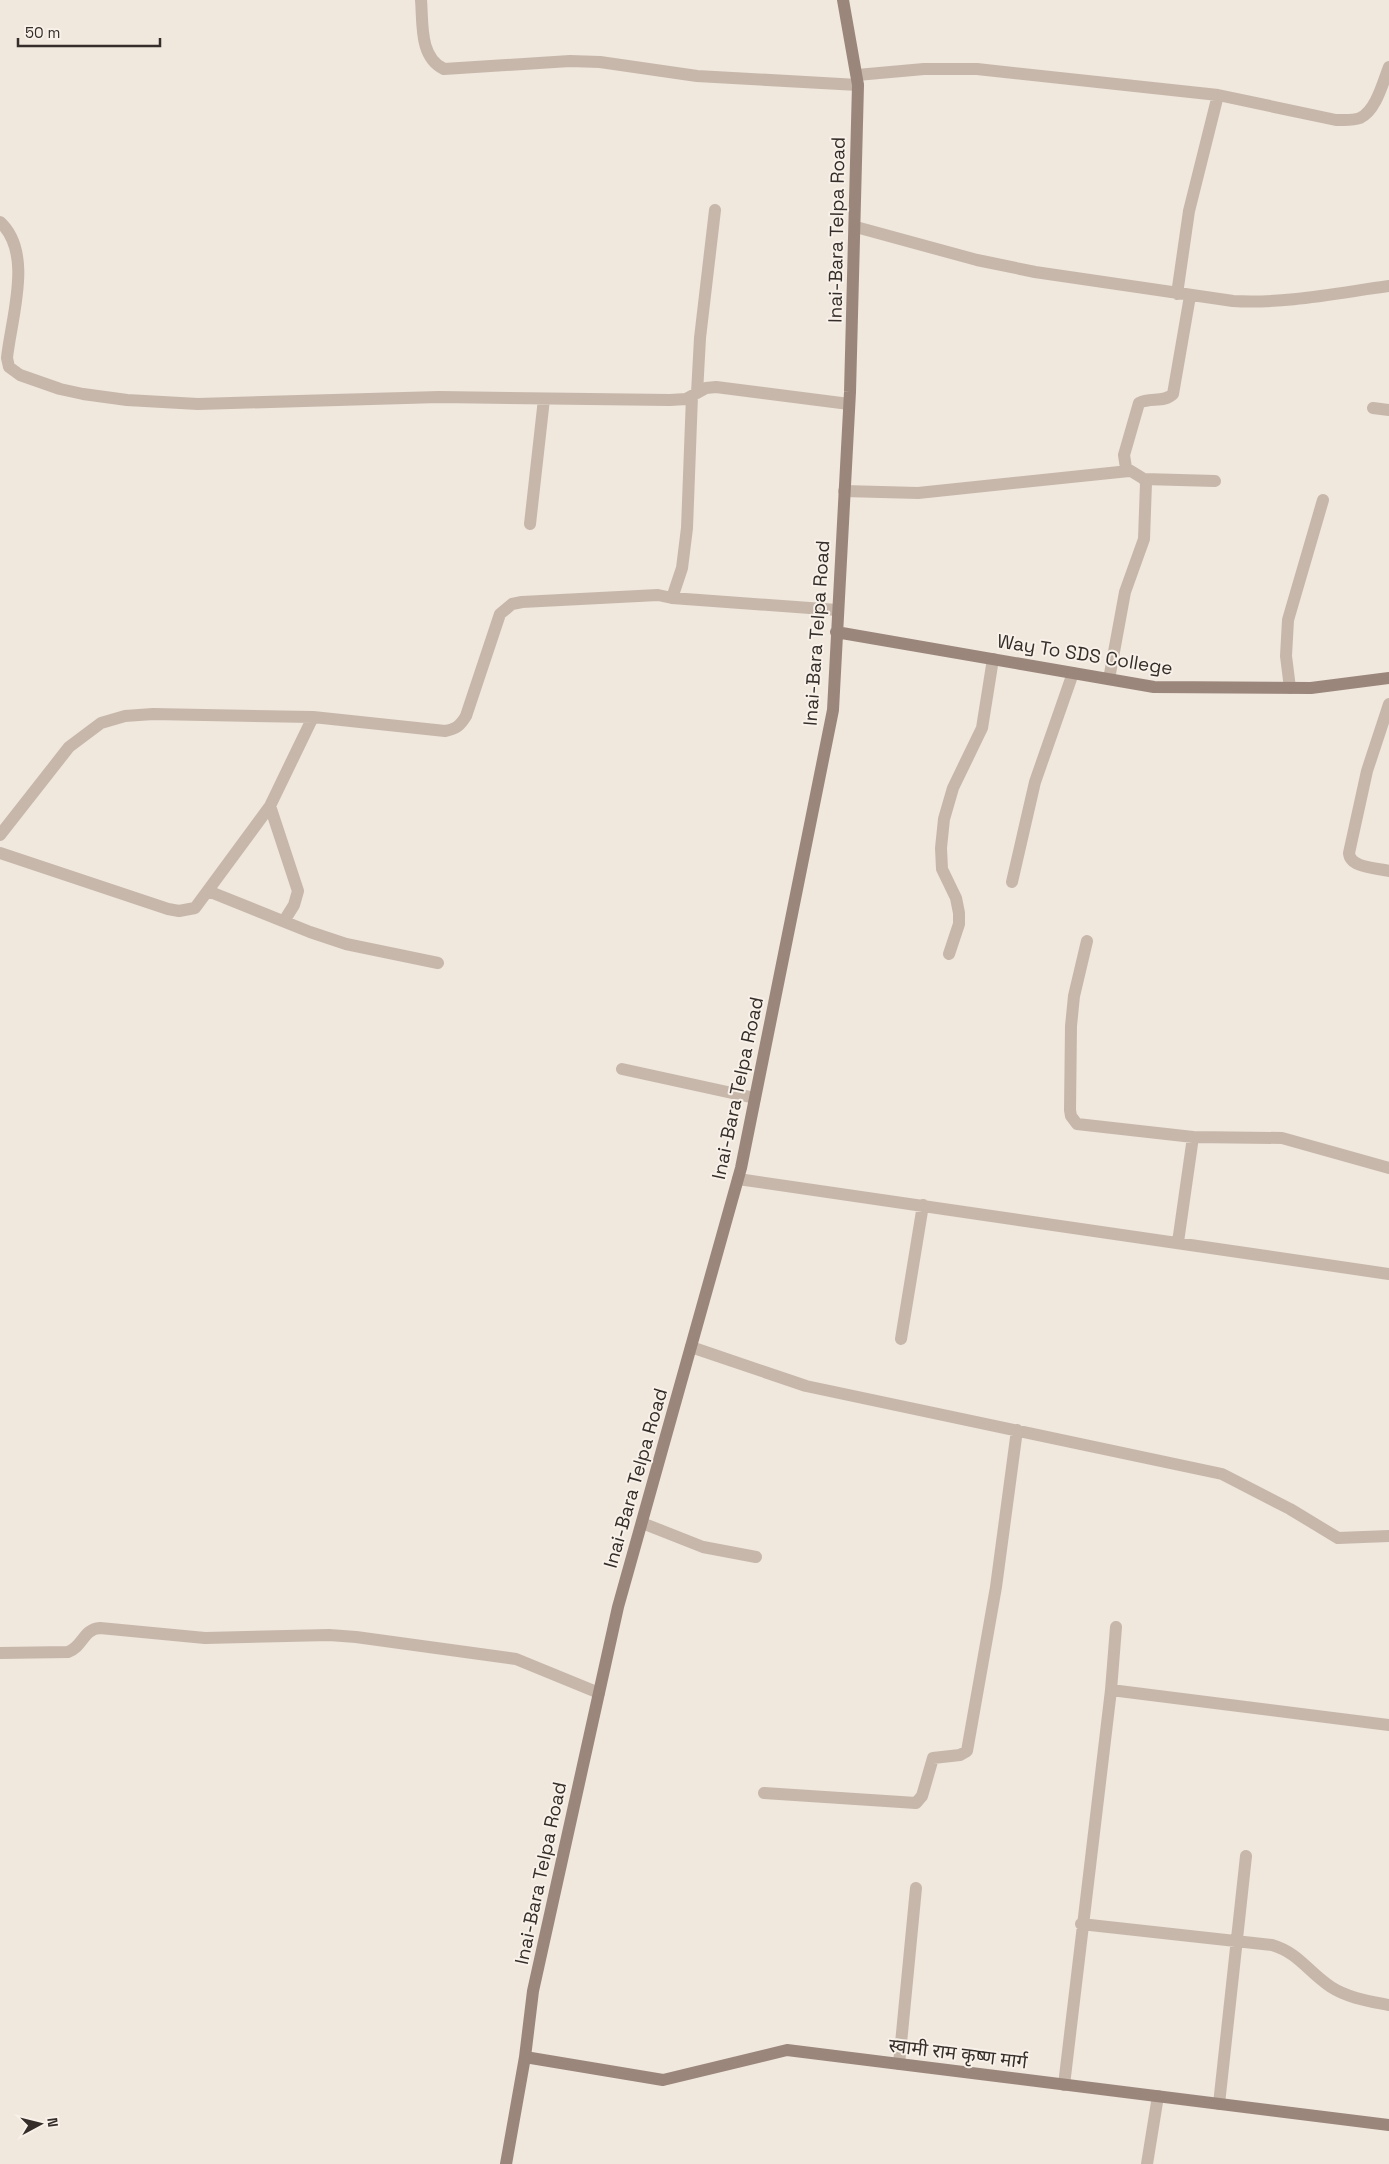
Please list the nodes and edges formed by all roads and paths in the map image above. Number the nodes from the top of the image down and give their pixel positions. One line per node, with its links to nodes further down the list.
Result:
1 (421, 0): 4 (street)
2 (843, 0): 4 (street, Inai-Bara Telpa Road)
3 (1389, 67): 5 (street)
4 (858, 80): 5 (street); 8 (street, Inai-Bara Telpa Road)
5 (1218, 95): 10 (street)
6 (715, 210): 12 (street)
7 (0, 222): 13 (street)
8 (856, 227): 10 (street); 14 (street, Inai-Bara Telpa Road)
9 (1389, 286): 11 (street)
10 (1177, 294): 11 (street)
11 (1190, 296): 17 (street)
12 (694, 395): 13 (street); 14 (street); 23 (street)
13 (544, 399): 22 (street)
14 (849, 404): 20 (street, Inai-Bara Telpa Road)
15 (1373, 408): 16 (street)
16 (1389, 410)
17 (1129, 471): 18 (street); 20 (street)
18 (1144, 479): 19 (street); 29 (street)
19 (1216, 481)
20 (844, 491): 24 (street, Inai-Bara Telpa Road)
21 (1323, 500): 30 (street)
22 (530, 524)
23 (672, 598): 24 (street); 32 (street)
24 (838, 610): 25 (street, Inai-Bara Telpa Road)
25 (836, 632): 26 (street, Way To SDS College); 44 (street, Inai-Bara Telpa Road)
26 (993, 659): 27 (street, Way To SDS College); 41 (street)
27 (1073, 673): 29 (street, Way To SDS College); 37 (street)
28 (1389, 678): 30 (street, Way To SDS College)
29 (1109, 679): 30 (street, Way To SDS College)
30 (1290, 688)
31 (1389, 704): 36 (street)
32 (312, 717): 33 (street); 34 (street)
33 (270, 806): 38 (street); 39 (street)
34 (0, 835)
35 (0, 853): 38 (street)
36 (1389, 871)
37 (1012, 882)
38 (208, 891): 39 (street)
39 (284, 921): 42 (street)
40 (1087, 941): 45 (street)
41 (949, 954)
42 (438, 963)
43 (622, 1069): 44 (street)
44 (755, 1098): 47 (street, Inai-Bara Telpa Road)
45 (1193, 1137): 46 (street); 49 (street)
46 (1389, 1168)
47 (738, 1179): 48 (street); 52 (street, Inai-Bara Telpa Road)
48 (923, 1205): 49 (street); 51 (street)
49 (1178, 1242): 50 (street)
50 (1389, 1274)
51 (901, 1339)
52 (691, 1346): 53 (street); 54 (street, Inai-Bara Telpa Road)
53 (1016, 1430): 55 (street); 62 (street)
54 (642, 1523): 56 (street); 60 (street, Inai-Bara Telpa Road)
55 (1389, 1536)
56 (756, 1557)
57 (1116, 1627): 59 (street)
58 (0, 1653): 60 (street)
59 (1111, 1690): 61 (street); 65 (street)
60 (599, 1693): 68 (street, Inai-Bara Telpa Road)
61 (1389, 1725)
62 (764, 1793)
63 (1246, 1856): 66 (street)
64 (916, 1888): 69 (street)
65 (1081, 1924): 66 (street); 70 (street)
66 (1237, 1940): 67 (street); 72 (street)
67 (1389, 2006)
68 (525, 2057): 69 (street, स्वामी राम कृष्ण मार्ग); 74 (street, Inai-Bara Telpa Road)
69 (898, 2064): 70 (street, स्वामी राम कृष्ण मार्ग)
70 (1064, 2085): 71 (street, स्वामी राम कृष्ण मार्ग)
71 (1158, 2096): 72 (street, स्वामी राम कृष्ण मार्ग); 75 (street)
72 (1219, 2104): 73 (street, स्वामी राम कृष्ण मार्ग)
73 (1389, 2125)
74 (506, 2164)
75 (1147, 2164)

